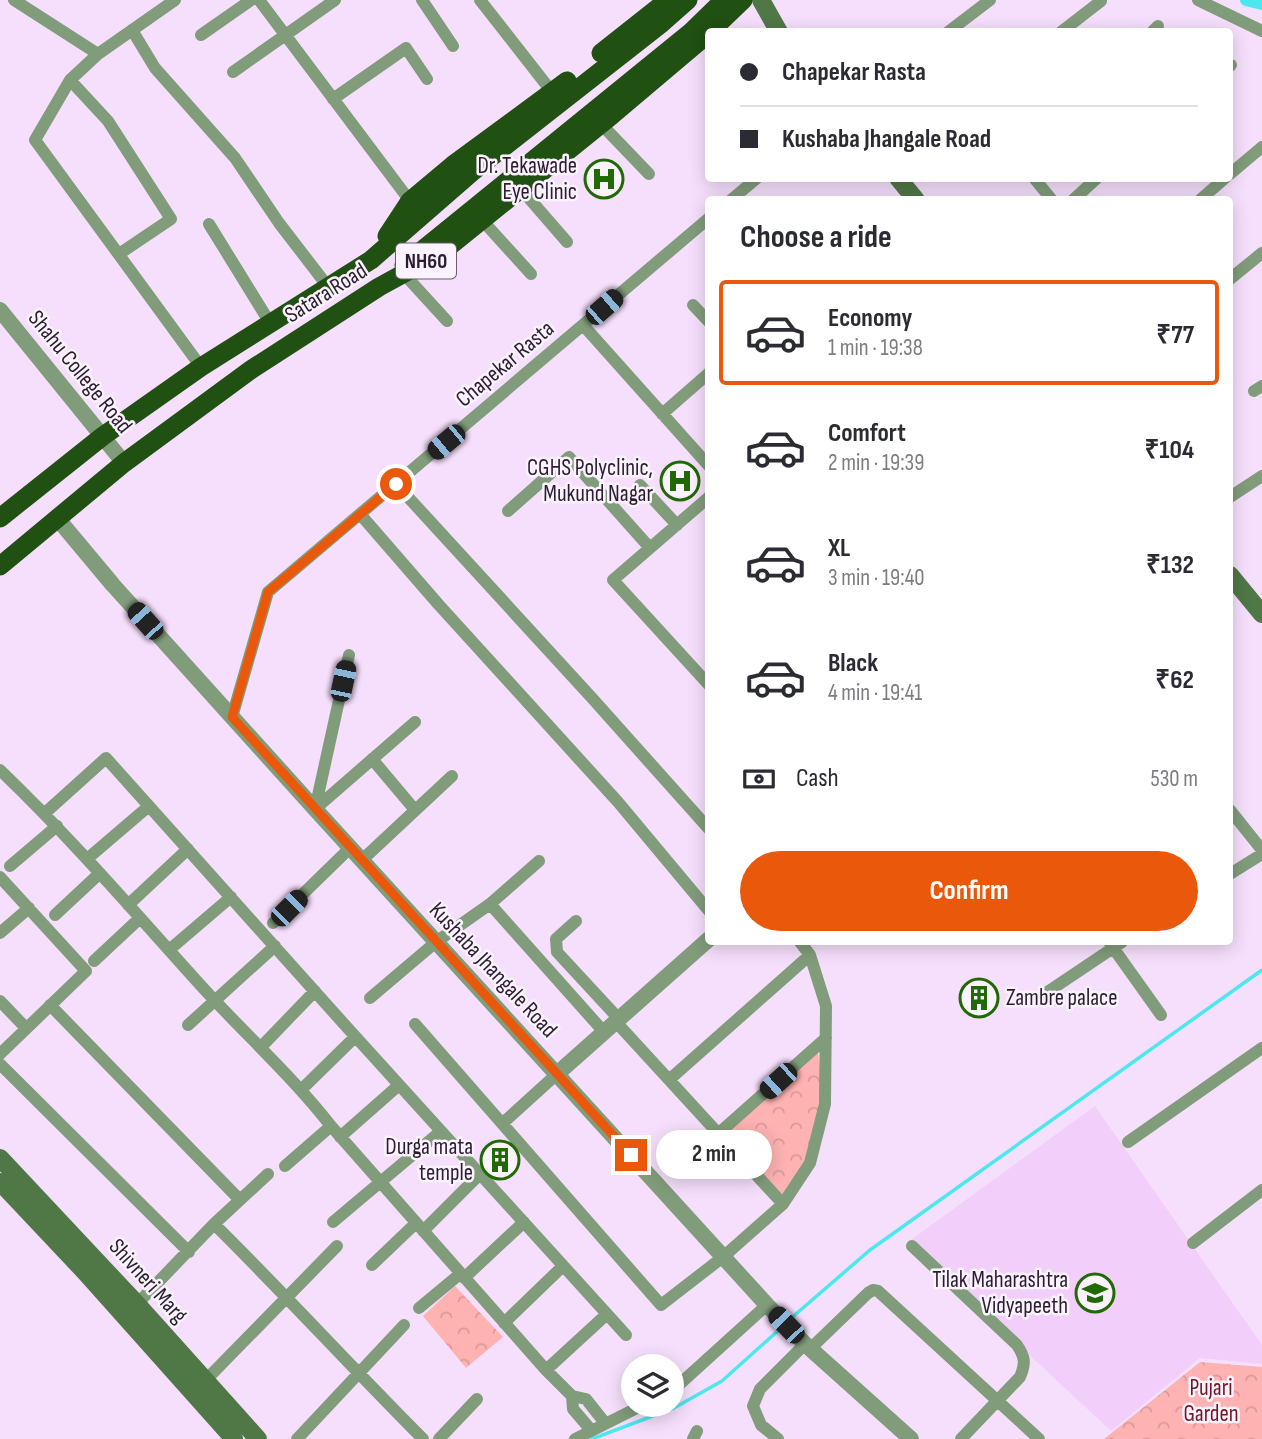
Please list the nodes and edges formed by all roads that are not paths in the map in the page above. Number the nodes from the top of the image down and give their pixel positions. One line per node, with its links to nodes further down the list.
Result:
1 (175, 0): 20 (street)
2 (251, 0): 22 (street)
3 (259, 0): 23 (street)
4 (335, 0): 23 (street)
5 (422, 0): 25 (street)
6 (480, 0): 30 (street)
7 (668, 0): 30 (highway)
8 (688, 0): 54 (highway, NH60)
9 (724, 0): 59 (highway)
10 (743, 0): 16 (highway, Satara Road / NH60)
11 (761, 0): 17 (main road)
12 (990, 0): 18 (street)
13 (1198, 0): 21 (street)
14 (18, 1): 26 (street)
15 (1101, 1): 19 (street)
16 (713, 28)
17 (777, 28)
18 (953, 28)
19 (1066, 28)
20 (132, 30): 26 (street); 58 (street)
21 (1262, 31)
22 (201, 35)
23 (285, 35): 27 (street); 31 (street)
24 (705, 35): 32 (highway, Satara Road / NH60)
25 (453, 46)
26 (98, 54): 29 (street)
27 (233, 72)
28 (427, 79): 31 (street)
29 (69, 80): 53 (street); 53 (street)
30 (552, 92): 47 (highway)
31 (333, 99): 47 (street)
32 (601, 124): 35 (street); 41 (highway, Satara Road / NH60)
33 (1262, 147): 34 (street)
34 (1233, 171)
35 (649, 174)
36 (752, 182): 42 (street)
37 (901, 182): 43 (main road)
38 (1037, 182): 44 (street)
39 (1093, 182): 45 (street)
40 (1220, 182): 46 (street)
41 (520, 189): 48 (highway, Satara Road / NH60); 51 (street)
42 (736, 196)
43 (913, 196)
44 (1049, 196)
45 (1077, 196)
46 (1205, 196)
47 (410, 201): 54 (highway)
48 (482, 220): 55 (highway, Satara Road / NH60); 56 (street)
49 (705, 221): 65 (street, Chapekar Rasta)
50 (209, 224): 64 (street)
51 (567, 242)
52 (1262, 253): 57 (street)
53 (119, 254): 66 (street)
54 (371, 260): 58 (highway, Satara Road / NH60)
55 (404, 274): 59 (highway, Satara Road / NH60); 63 (street)
56 (531, 274)
57 (1233, 277)
58 (329, 288): 64 (highway, Satara Road / NH60)
59 (379, 288): 71 (highway, Satara Road / NH60)
60 (693, 305): 62 (street)
61 (0, 310): 69 (street, Shahu College Road)
62 (705, 317)
63 (447, 321)
64 (270, 323): 66 (highway, Satara Road / NH60)
65 (583, 325): 68 (street); 73 (street, Chapekar Rasta)
66 (201, 367): 69 (highway, Satara Road / NH60)
67 (705, 376): 68 (street)
68 (662, 414): 70 (street)
69 (103, 436): 71 (street, Shahu College Road); 79 (highway, Satara Road / NH60)
70 (705, 462)
71 (124, 463): 80 (highway, Satara Road / NH60)
72 (1262, 476): 75 (street)
73 (396, 484): 78 (street, Chapekar Rasta); 98 (street)
74 (640, 485): 81 (street)
75 (1233, 495)
76 (705, 500): 81 (street)
77 (508, 511): 82 (street)
78 (360, 514): 88 (street, Chapekar Rasta); 113 (street)
79 (0, 518)
80 (57, 518): 83 (highway, Satara Road / NH60); 88 (street, Kushaba Jhangale Road)
81 (677, 525): 82 (street)
82 (650, 548): 87 (street)
83 (0, 566)
84 (1233, 579): 85 (main road)
85 (1262, 614)
86 (349, 656): 94 (street)
87 (705, 681)
88 (232, 717): 94 (street, Kushaba Jhangale Road)
89 (415, 722): 90 (street)
90 (372, 759): 94 (street); 95 (street)
91 (0, 770): 96 (street)
92 (452, 776): 95 (street)
93 (149, 806): 96 (street); 101 (street); 103 (street)
94 (314, 809): 100 (street, Kushaba Jhangale Road)
95 (415, 810): 104 (street)
96 (45, 813): 99 (street)
97 (1233, 814): 102 (street)
98 (705, 825)
99 (57, 826): 103 (street); 106 (street)
100 (350, 848): 104 (street, Kushaba Jhangale Road); 118 (street)
101 (188, 849): 110 (street); 112 (street)
102 (1262, 852): 107 (street)
103 (87, 859): 108 (street)
104 (362, 860): 120 (street, Kushaba Jhangale Road)
105 (539, 861): 111 (street)
106 (10, 866)
107 (1233, 872)
108 (100, 873): 112 (street); 115 (street)
109 (0, 877): 114 (street)
110 (231, 897): 125 (street); 126 (street)
111 (490, 904): 120 (street); 137 (street)
112 (128, 905): 116 (street)
113 (705, 906)
114 (29, 908): 119 (street); 134 (street)
115 (55, 915)
116 (140, 918): 126 (street); 128 (street)
117 (576, 921): 137 (street)
118 (273, 923)
119 (0, 933)
120 (436, 942): 131 (street); 146 (street, Kushaba Jhangale Road)
121 (705, 943): 137 (street)
122 (802, 945): 127 (street)
123 (1112, 945): 130 (street)
124 (1116, 945): 135 (street)
125 (275, 946): 129 (street); 132 (street)
126 (169, 950): 132 (street)
127 (810, 956): 141 (street); 147 (street)
128 (94, 961)
129 (315, 991): 140 (street); 142 (street)
130 (1046, 993)
131 (370, 998)
132 (215, 1000): 138 (street); 142 (street)
133 (0, 1001): 139 (street)
134 (50, 1005): 139 (street); 163 (street)
135 (1161, 1015)
136 (415, 1024): 150 (street)
137 (613, 1025): 146 (street); 147 (street)
138 (188, 1026)
139 (26, 1028): 144 (street)
140 (355, 1037): 148 (street); 149 (street)
141 (826, 1038): 153 (street); 164 (street)
142 (261, 1047): 149 (street)
143 (1262, 1048): 155 (street)
144 (0, 1054)
145 (0, 1064): 172 (street)
146 (558, 1073): 150 (street); 173 (street, Kushaba Jhangale Road)
147 (670, 1079): 153 (street)
148 (399, 1085): 152 (street); 154 (street)
149 (302, 1089): 151 (street)
150 (503, 1123): 173 (street)
151 (331, 1126): 154 (street); 157 (street)
152 (441, 1131): 159 (street); 161 (street)
153 (719, 1133): 164 (street)
154 (340, 1137): 161 (street)
155 (1128, 1142)
156 (0, 1158): 175 (main road, Shivneri Marg)
157 (285, 1166)
158 (268, 1174): 163 (street)
159 (480, 1174): 165 (street); 168 (street)
160 (0, 1182): 175 (main road, Shivneri Marg)
161 (380, 1182): 166 (street); 168 (street)
162 (1262, 1190): 169 (street)
163 (239, 1199): 167 (street)
164 (783, 1204): 173 (street)
165 (524, 1222): 176 (street); 177 (street)
166 (333, 1223)
167 (214, 1224): 172 (street); 178 (street)
168 (419, 1227): 174 (street); 177 (street)
169 (1193, 1243)
170 (337, 1246): 178 (street)
171 (912, 1246): 193 (street)
172 (189, 1252): 179 (street)
173 (723, 1257): 181 (street, Kushaba Jhangale Road)
174 (372, 1265)
175 (90, 1266): 179 (main road, Shivneri Marg); 190 (main road, Shivneri Marg)
176 (563, 1266): 182 (street); 183 (street)
177 (462, 1276): 180 (street); 183 (street)
178 (288, 1297): 188 (street); 190 (street)
179 (137, 1304): 190 (main road, Shivneri Marg)
180 (419, 1308)
181 (771, 1309): 186 (street, Kushaba Jhangale Road); 189 (street)
182 (607, 1314): 185 (street); 187 (street)
183 (504, 1323): 187 (street)
184 (404, 1325): 188 (street)
185 (626, 1335)
186 (804, 1344): 193 (street); 203 (street); 204 (street, Kushaba Jhangale Road)
187 (547, 1370): 191 (street)
188 (357, 1373): 199 (street); 200 (street)
189 (684, 1381)
190 (199, 1387): 197 (main road, Shivneri Marg); 198 (main road, Shivneri Marg)
191 (572, 1396): 195 (street); 196 (street)
192 (477, 1399): 201 (street)
193 (998, 1401): 205 (street); 206 (street)
194 (621, 1416): 195 (street)
195 (606, 1423): 196 (street)
196 (591, 1430): 202 (street)
197 (234, 1439)
198 (258, 1439)
199 (297, 1439)
200 (423, 1439)
201 (439, 1439)
202 (575, 1439)
203 (778, 1439)
204 (911, 1439)
205 (961, 1439)
206 (1039, 1439)

